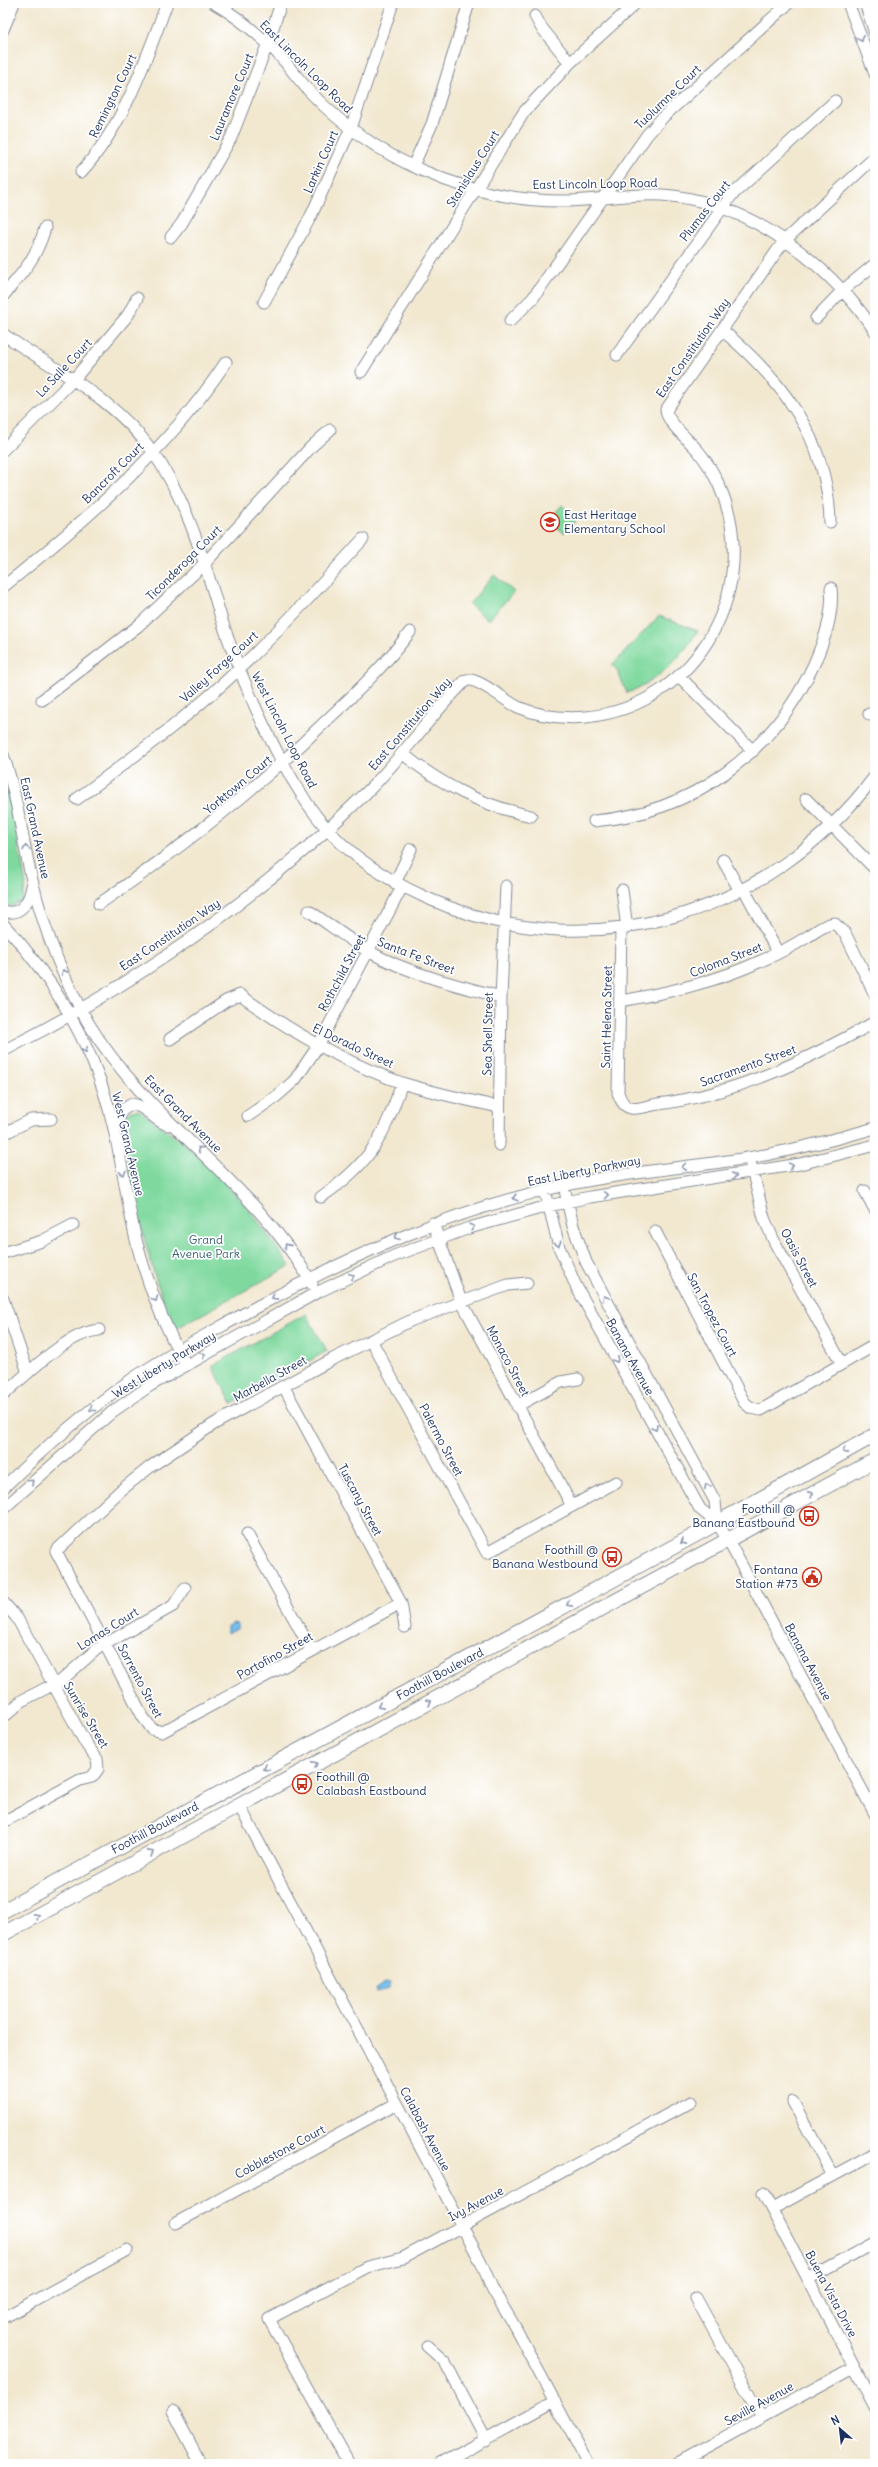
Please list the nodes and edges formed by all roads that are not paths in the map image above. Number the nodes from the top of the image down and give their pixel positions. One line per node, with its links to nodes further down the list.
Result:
1 (14, 3): 12 (street)
2 (167, 3): 21 (street, Remington Court)
3 (214, 3): 14 (street, East Lincoln Loop Road)
4 (281, 3): 14 (street, Lauramore Court)
5 (393, 3): 18 (street, Larkin Court)
6 (469, 3): 20 (street)
7 (636, 3): 15 (street, Stanislaus Court)
8 (789, 3): 23 (street, Tuolumne Court)
9 (848, 3): 16 (street, one-way to 16)
10 (865, 3): 13 (street)
11 (535, 16): 15 (street)
12 (3, 30)
13 (875, 33)
14 (268, 44): 18 (street, East Lincoln Loop Road); 26 (street, Lauramore Court)
15 (570, 63): 22 (street, Stanislaus Court)
16 (875, 74)
17 (835, 101): 24 (street, Plumas Court)
18 (351, 128): 20 (street, East Lincoln Loop Road); 32 (street, Larkin Court)
19 (875, 158): 27 (street, East Constitution Way)
20 (413, 166): 22 (street, East Lincoln Loop Road)
21 (81, 172)
22 (476, 190): 23 (street, East Lincoln Loop Road); 40 (street, Stanislaus Court)
23 (604, 198): 24 (street, East Lincoln Loop Road); 34 (street, Tuolumne Court)
24 (722, 207): 27 (street, East Lincoln Loop Road); 38 (street, Plumas Court)
25 (45, 228): 30 (street)
26 (171, 237)
27 (784, 241): 29 (street, East Lincoln Loop Road); 35 (street, East Constitution Way)
28 (875, 264): 29 (street)
29 (842, 291): 33 (street); 36 (street, East Lincoln Loop Road)
30 (3, 296)
31 (136, 298): 41 (street, La Salle Court)
32 (264, 302)
33 (816, 318)
34 (510, 321)
35 (722, 330): 45 (street); 52 (street, East Constitution Way)
36 (875, 331)
37 (3, 334): 41 (street, West Lincoln Loop Road)
38 (617, 355)
39 (226, 362): 44 (street, Bancroft Court)
40 (361, 372)
41 (75, 378): 43 (street, La Salle Court); 44 (street, West Lincoln Loop Road)
42 (330, 430): 47 (street, Ticonderoga Court)
43 (3, 450)
44 (153, 452): 47 (street, West Lincoln Loop Road); 48 (street, Bancroft Court)
45 (830, 522)
46 (363, 539): 51 (street, Valley Forge Court)
47 (205, 563): 51 (street, West Lincoln Loop Road); 53 (street, Ticonderoga Court)
48 (3, 587)
49 (831, 588): 54 (street)
50 (410, 632): 57 (street, Yorktown Court)
51 (239, 669): 57 (street, West Lincoln Loop Road); 59 (street, Valley Forge Court)
52 (680, 677): 54 (street); 55 (street, East Constitution Way)
53 (42, 700)
54 (753, 751): 62 (street)
55 (403, 754): 61 (street); 64 (street, East Constitution Way)
56 (3, 755): 68 (street, East Grand Avenue, one-way to 56)
57 (284, 763): 64 (street, West Lincoln Loop Road); 73 (street, Yorktown Court)
58 (875, 776): 63 (street)
59 (77, 799)
60 (806, 799): 63 (street)
61 (531, 816)
62 (594, 821)
63 (833, 826): 67 (street); 72 (street, West Lincoln Loop Road)
64 (327, 829): 69 (street, West Lincoln Loop Road); 84 (street, East Constitution Way)
65 (411, 849): 69 (street, Rothchild Street)
66 (723, 860): 72 (street)
67 (875, 869)
68 (33, 883): 74 (street); 84 (street, East Grand Avenue, one-way to 68)
69 (399, 885): 76 (street, West Lincoln Loop Road); 79 (street, Rothchild Street)
70 (506, 886): 76 (street, Sea Shell Street)
71 (622, 890): 78 (street, Saint Helena Street)
72 (742, 890): 78 (street, West Lincoln Loop Road); 80 (street)
73 (99, 904)
74 (3, 911)
75 (309, 911): 79 (street, Santa Fe Street)
76 (504, 923): 78 (street, West Lincoln Loop Road); 82 (street, Sea Shell Street)
77 (3, 924): 85 (street, West Grand Avenue)
78 (624, 929): 83 (street, Saint Helena Street)
79 (368, 951): 82 (street, Santa Fe Street); 88 (street, Rothchild Street)
80 (778, 953): 81 (street, Coloma Street); 83 (street, Coloma Street)
81 (875, 995)
82 (501, 997): 92 (street, Sea Shell Street)
83 (621, 1001): 91 (street, Saint Helena Street)
84 (81, 1007): 85 (street, East Constitution Way); 95 (street, East Grand Avenue)
85 (68, 1014): 89 (street, East Constitution Way); 97 (street, West Grand Avenue, one-way to 97)
86 (875, 1022): 91 (street, Sacramento Street)
87 (170, 1039): 88 (street, El Dorado Street)
88 (318, 1046): 90 (street, El Dorado Street); 93 (street, Rothchild Street)
89 (3, 1051)
90 (402, 1083): 92 (street, El Dorado Street); 106 (street)
91 (623, 1104)
92 (500, 1107): 99 (street, Sea Shell Street)
93 (248, 1116)
94 (51, 1119): 98 (street)
95 (174, 1126): 97 (street); 115 (street, East Grand Avenue, one-way to 95)
96 (875, 1128): 101 (street, East Liberty Parkway)
97 (115, 1133): 123 (street, West Grand Avenue, one-way to 123)
98 (3, 1134)
99 (499, 1145)
100 (875, 1145): 102 (street, one-way to 100)
101 (750, 1158): 102 (street, Oasis Street); 103 (street, East Liberty Parkway, one-way to 103)
102 (753, 1173): 107 (street, one-way to 102); 124 (street, Oasis Street)
103 (564, 1186): 104 (street, East Liberty Parkway); 107 (street, Banana Avenue)
104 (544, 1190): 108 (street, Banana Avenue); 110 (street, East Liberty Parkway, one-way to 110)
105 (865, 1191): 109 (street)
106 (321, 1197)
107 (567, 1202): 108 (street); 137 (street, Banana Avenue, one-way to 107)
108 (548, 1206): 113 (street, one-way to 108); 137 (street, Banana Avenue, one-way to 137)
109 (875, 1210)
110 (433, 1223): 113 (street, Monaco Street); 115 (street, East Liberty Parkway, one-way to 115)
111 (73, 1225): 114 (street)
112 (655, 1231): 124 (street, San Tropez Court)
113 (439, 1239): 117 (street, one-way to 113); 119 (street, Monaco Street)
114 (3, 1253)
115 (309, 1278): 117 (street, East Grand Avenue); 123 (street, West Liberty Parkway, one-way to 123)
116 (527, 1283): 119 (street, Marbella Street)
117 (316, 1293): 125 (street, West Liberty Parkway, one-way to 117)
118 (3, 1299): 126 (street)
119 (462, 1301): 121 (street, Marbella Street); 130 (street, Monaco Street)
120 (99, 1330): 126 (street)
121 (372, 1340): 128 (street, Marbella Street); 135 (street, Palermo Street)
122 (875, 1345): 124 (street)
123 (178, 1351): 125 (street, West Grand Avenue); 134 (street, West Liberty Parkway, one-way to 134)
124 (842, 1364)
125 (186, 1365): 136 (street, West Liberty Parkway, one-way to 125)
126 (28, 1373): 129 (street)
127 (578, 1378): 130 (street)
128 (284, 1387): 140 (street, Marbella Street); 143 (street, Tuscany Street)
129 (3, 1395)
130 (517, 1406): 135 (street, Monaco Street)
131 (875, 1435): 137 (main road, Foothill Boulevard, one-way to 137)
132 (875, 1460): 139 (main road, Foothill Boulevard, one-way to 132)
133 (616, 1482): 135 (street)
134 (3, 1488)
135 (572, 1506)
136 (3, 1509)
137 (717, 1523): 139 (street, Banana Avenue); 153 (main road, Foothill Boulevard, one-way to 153)
138 (247, 1534): 146 (street)
139 (728, 1540): 150 (main road, Foothill Boulevard, one-way to 139); 151 (street, Banana Avenue)
140 (56, 1551): 145 (street, Sorrento Street)
141 (185, 1588): 145 (street, Lomas Court)
142 (3, 1602): 147 (street, Sunrise Street)
143 (401, 1603): 144 (street, Tuscany Street); 146 (street, Portofino Street)
144 (405, 1628)
145 (105, 1643): 147 (street, Lomas Court); 149 (street, Sorrento Street)
146 (312, 1651): 149 (street, Portofino Street)
147 (52, 1685): 148 (street, Lomas Court); 152 (street, Sunrise Street)
148 (3, 1715)
149 (162, 1732)
150 (239, 1805): 154 (main road, Foothill Boulevard, one-way to 150); 157 (street, Calabash Avenue)
151 (875, 1814)
152 (3, 1822)
153 (3, 1911)
154 (3, 1934)
155 (691, 2102): 163 (street, Ivy Avenue)
156 (793, 2102): 159 (street)
157 (397, 2103): 162 (street, Cobblestone Court); 163 (street, Calabash Avenue)
158 (875, 2153): 159 (street)
159 (833, 2176): 161 (street)
160 (763, 2193): 161 (street, Buena Vista Drive)
161 (772, 2209): 166 (street, Buena Vista Drive)
162 (176, 2223)
163 (462, 2226): 171 (street, Calabash Avenue); 177 (street, Ivy Avenue)
164 (875, 2243): 166 (street)
165 (127, 2250): 168 (street)
166 (808, 2279): 170 (street, Buena Vista Drive)
167 (696, 2298): 174 (street)
168 (3, 2318)
169 (427, 2346): 175 (street)
170 (854, 2367): 172 (street, Buena Vista Drive); 174 (street, Seville Avenue)
171 (555, 2400): 175 (street); 179 (street, Calabash Avenue)
172 (875, 2407)
173 (173, 2411): 176 (street)
174 (761, 2417): 180 (street, Seville Avenue)
175 (486, 2440): 178 (street)
176 (201, 2464)
177 (349, 2464)
178 (440, 2464)
179 (588, 2464)
180 (676, 2464)

